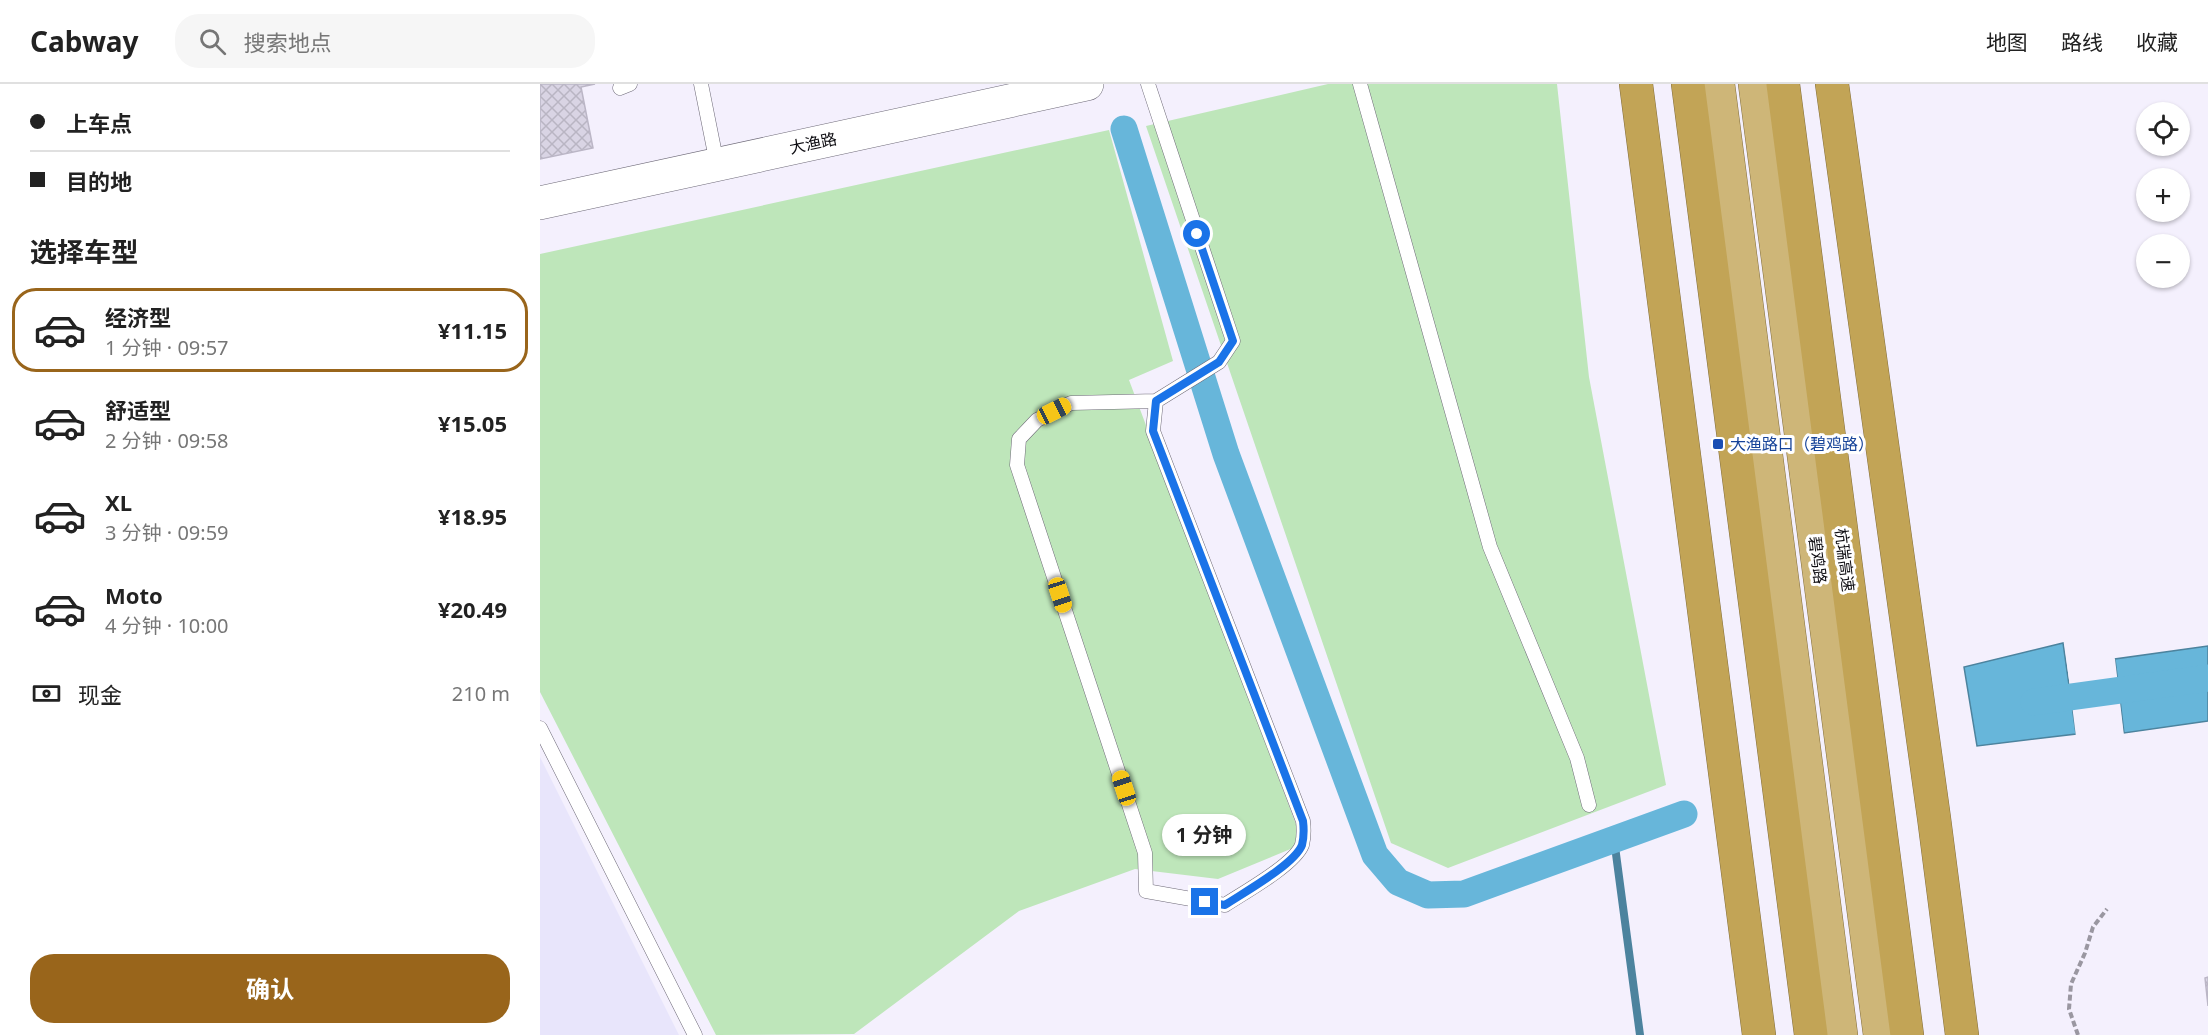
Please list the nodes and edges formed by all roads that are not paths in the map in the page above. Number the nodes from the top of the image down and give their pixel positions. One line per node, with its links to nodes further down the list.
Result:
1 (701, 84): 11 (lane)
2 (1087, 84): 11 (street, 大渔路)
3 (1148, 84): 13 (lane)
4 (1360, 84): 15 (lane)
5 (1636, 84): 17 (highway)
6 (1688, 84): 18 (highway)
7 (1718, 84): 19 (highway)
8 (1755, 84): 20 (highway, 碧鸡路)
9 (1783, 84): 21 (highway, 杭瑞高速)
10 (1832, 84): 22 (highway)
11 (717, 164): 12 (street, 大渔路)
12 (540, 203)
13 (1156, 401): 13 (lane)
14 (540, 728): 16 (lane)
15 (1589, 806)
16 (695, 1035)
17 (1759, 1035)
18 (1811, 1035)
19 (1841, 1035)
20 (1881, 1035)
21 (1907, 1035)
22 (1962, 1035)

